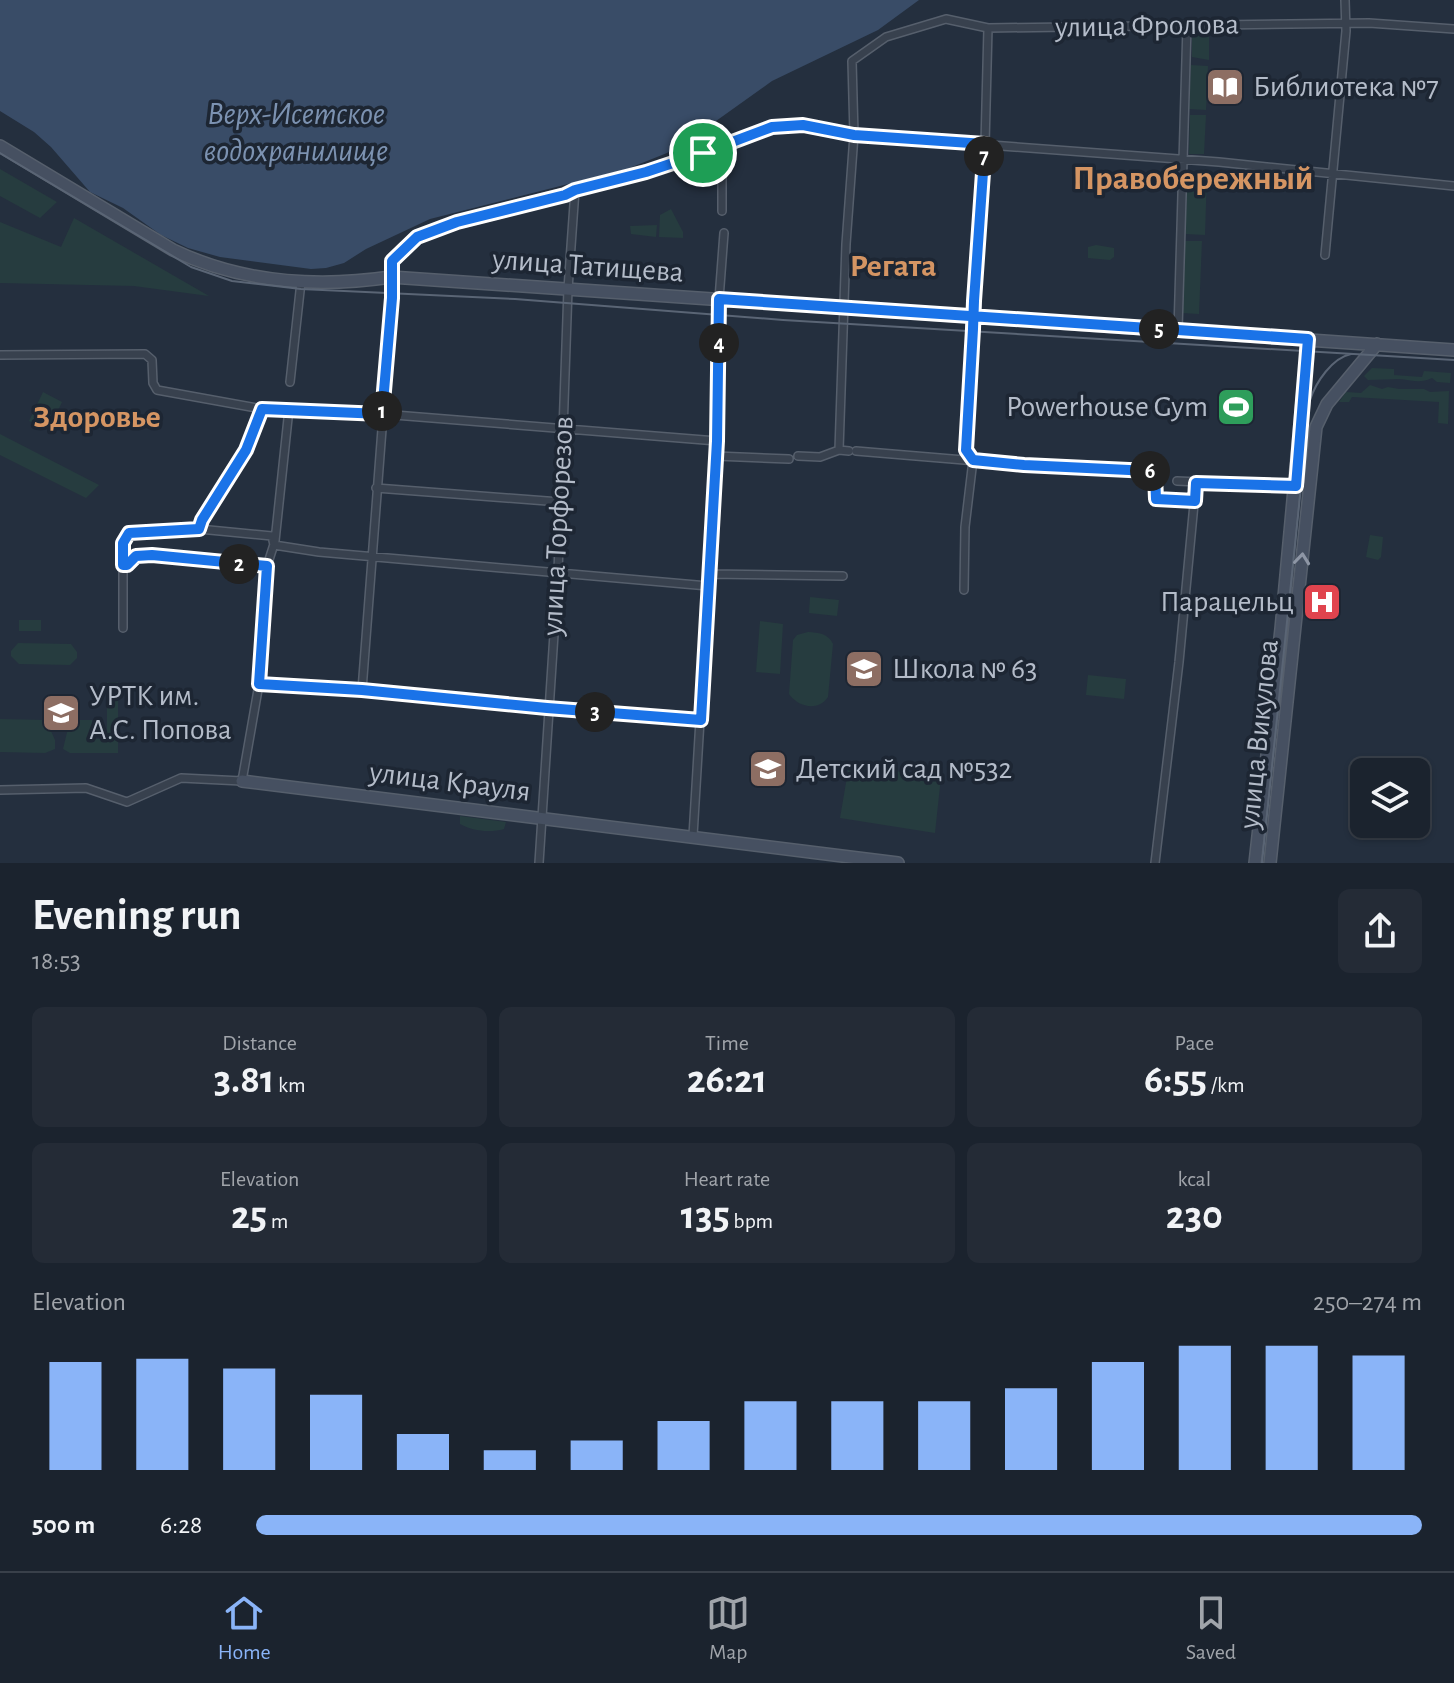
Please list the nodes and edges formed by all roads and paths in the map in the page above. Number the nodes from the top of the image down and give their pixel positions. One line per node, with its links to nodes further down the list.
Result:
1 (1345, 0): 2 (street)
2 (1345, 23): 3 (street, улица Фролова); 5 (street, улица Фролова); 11 (street)
3 (1187, 26): 4 (street, улица Фролова); 10 (street)
4 (988, 28): 6 (street, улица Фролова); 7 (street)
5 (1454, 29)
6 (854, 135): 7 (street); 8 (street); 21 (street)
7 (985, 144): 10 (street); 22 (street)
8 (722, 145): 13 (street); 14 (street)
9 (0, 146): 18 (street, улица Татищева)
10 (1183, 160): 11 (street); 23 (street)
11 (1334, 172): 12 (street); 16 (street)
12 (1454, 186)
13 (575, 190): 17 (street); 19 (street, улица Торфорезов)
14 (722, 211)
15 (724, 233): 20 (street)
16 (1325, 255)
17 (391, 277): 18 (street, улица Татищева); 19 (street, улица Татищева); 31 (street)
18 (301, 282): 28 (street)
19 (568, 289): 20 (street, улица Татищева); 32 (street, улица Торфорезов)
20 (719, 299): 21 (street, улица Татищева); 33 (street)
21 (843, 308): 22 (street, улица Татищева); 34 (street)
22 (973, 316): 23 (street, улица Татищева); 36 (street)
23 (1178, 330): 24 (street, улица Татищева)
24 (1308, 339): 25 (street, улица Татищева); 39 (street, улица Викулова)
25 (1377, 344): 26 (street, улица Татищева); 40 (street, улица Викулова)
26 (1454, 350)
27 (0, 355): 29 (street)
28 (290, 382)
29 (262, 409): 30 (street); 44 (street)
30 (289, 409): 31 (street); 45 (street)
31 (382, 414): 32 (street); 41 (street)
32 (564, 429): 33 (street); 43 (street, улица Торфорезов)
33 (717, 441): 35 (street)
34 (839, 450): 35 (street); 36 (street)
35 (716, 456): 50 (street)
36 (973, 460): 42 (street); 53 (street)
37 (1177, 481): 38 (street)
38 (1196, 483): 39 (street); 42 (street)
39 (1296, 486): 40 (street); 66 (street, улица Викулова)
40 (1309, 487): 67 (street, улица Викулова, one-way to 40)
41 (376, 488): 43 (street); 46 (street)
42 (1195, 501): 65 (street)
43 (560, 502): 49 (street, улица Торфорезов)
44 (199, 529): 45 (street); 47 (street)
45 (274, 545): 46 (street); 48 (street)
46 (372, 557): 49 (street); 56 (street)
47 (123, 565): 48 (street); 54 (street)
48 (267, 566): 55 (street)
49 (558, 573): 52 (street); 57 (street, улица Торфорезов)
50 (709, 574): 51 (street); 52 (street)
51 (843, 576)
52 (708, 586): 58 (street)
53 (964, 590)
54 (123, 628)
55 (259, 684): 56 (street); 59 (street)
56 (362, 690): 57 (street)
57 (547, 708): 58 (street); 61 (street, улица Торфорезов)
58 (701, 720): 62 (street)
59 (242, 781): 60 (street, улица Крауля); 61 (street, улица Крауля)
60 (0, 790)
61 (540, 818): 62 (street, улица Крауля); 63 (street, улица Торфорезов)
62 (693, 836): 64 (street, улица Крауля)
63 (539, 863)
64 (898, 863)
65 (1155, 863)
66 (1255, 863)
67 (1270, 863)

